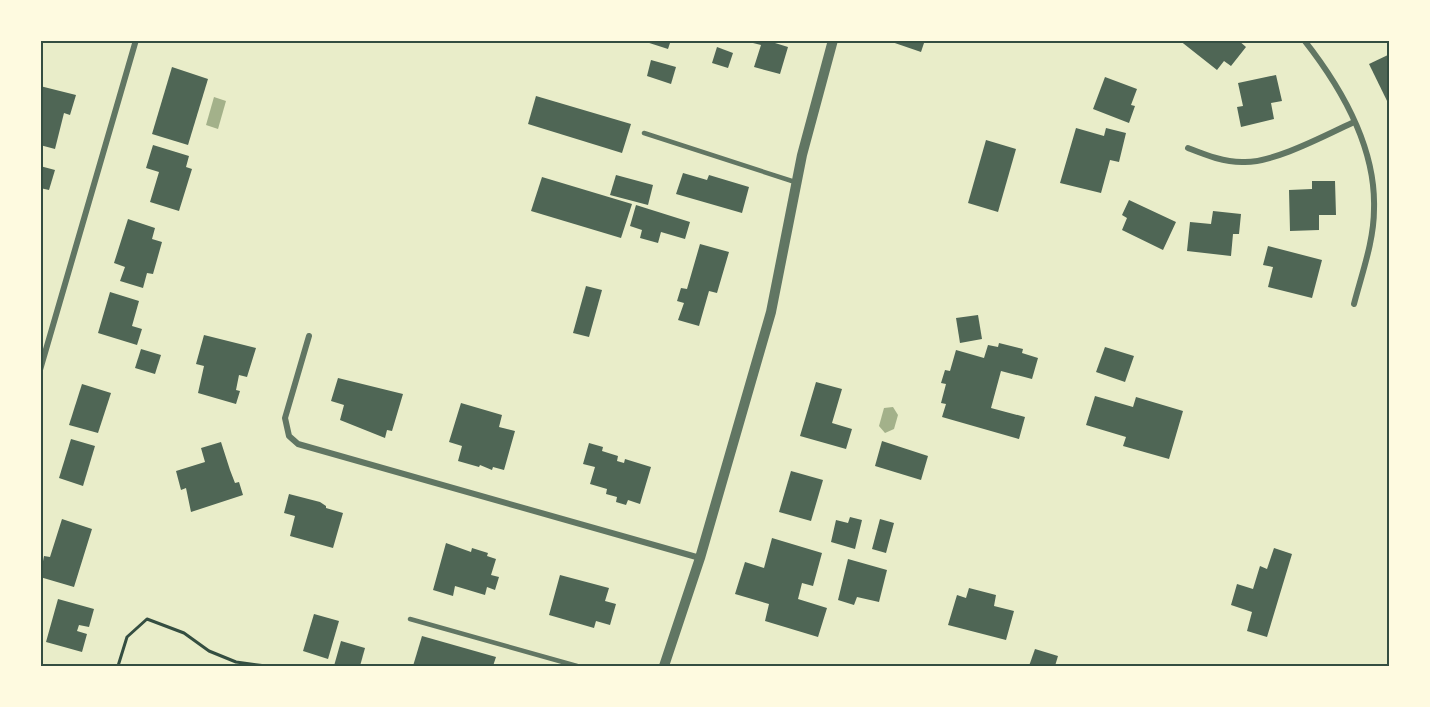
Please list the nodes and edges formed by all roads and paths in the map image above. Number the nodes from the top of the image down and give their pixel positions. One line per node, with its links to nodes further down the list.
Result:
1 (136, 40): 10 (street)
2 (833, 40): 7 (street)
3 (1304, 40): 4 (street)
4 (1354, 122): 6 (street); 8 (street)
5 (644, 133): 7 (lane)
6 (1188, 148)
7 (797, 182): 11 (street)
8 (1354, 304)
9 (309, 336): 11 (street)
10 (40, 369)
11 (700, 558): 16 (street)
12 (410, 619): 15 (lane)
13 (118, 666): 14 (path)
14 (266, 666)
15 (577, 666)
16 (664, 666)

